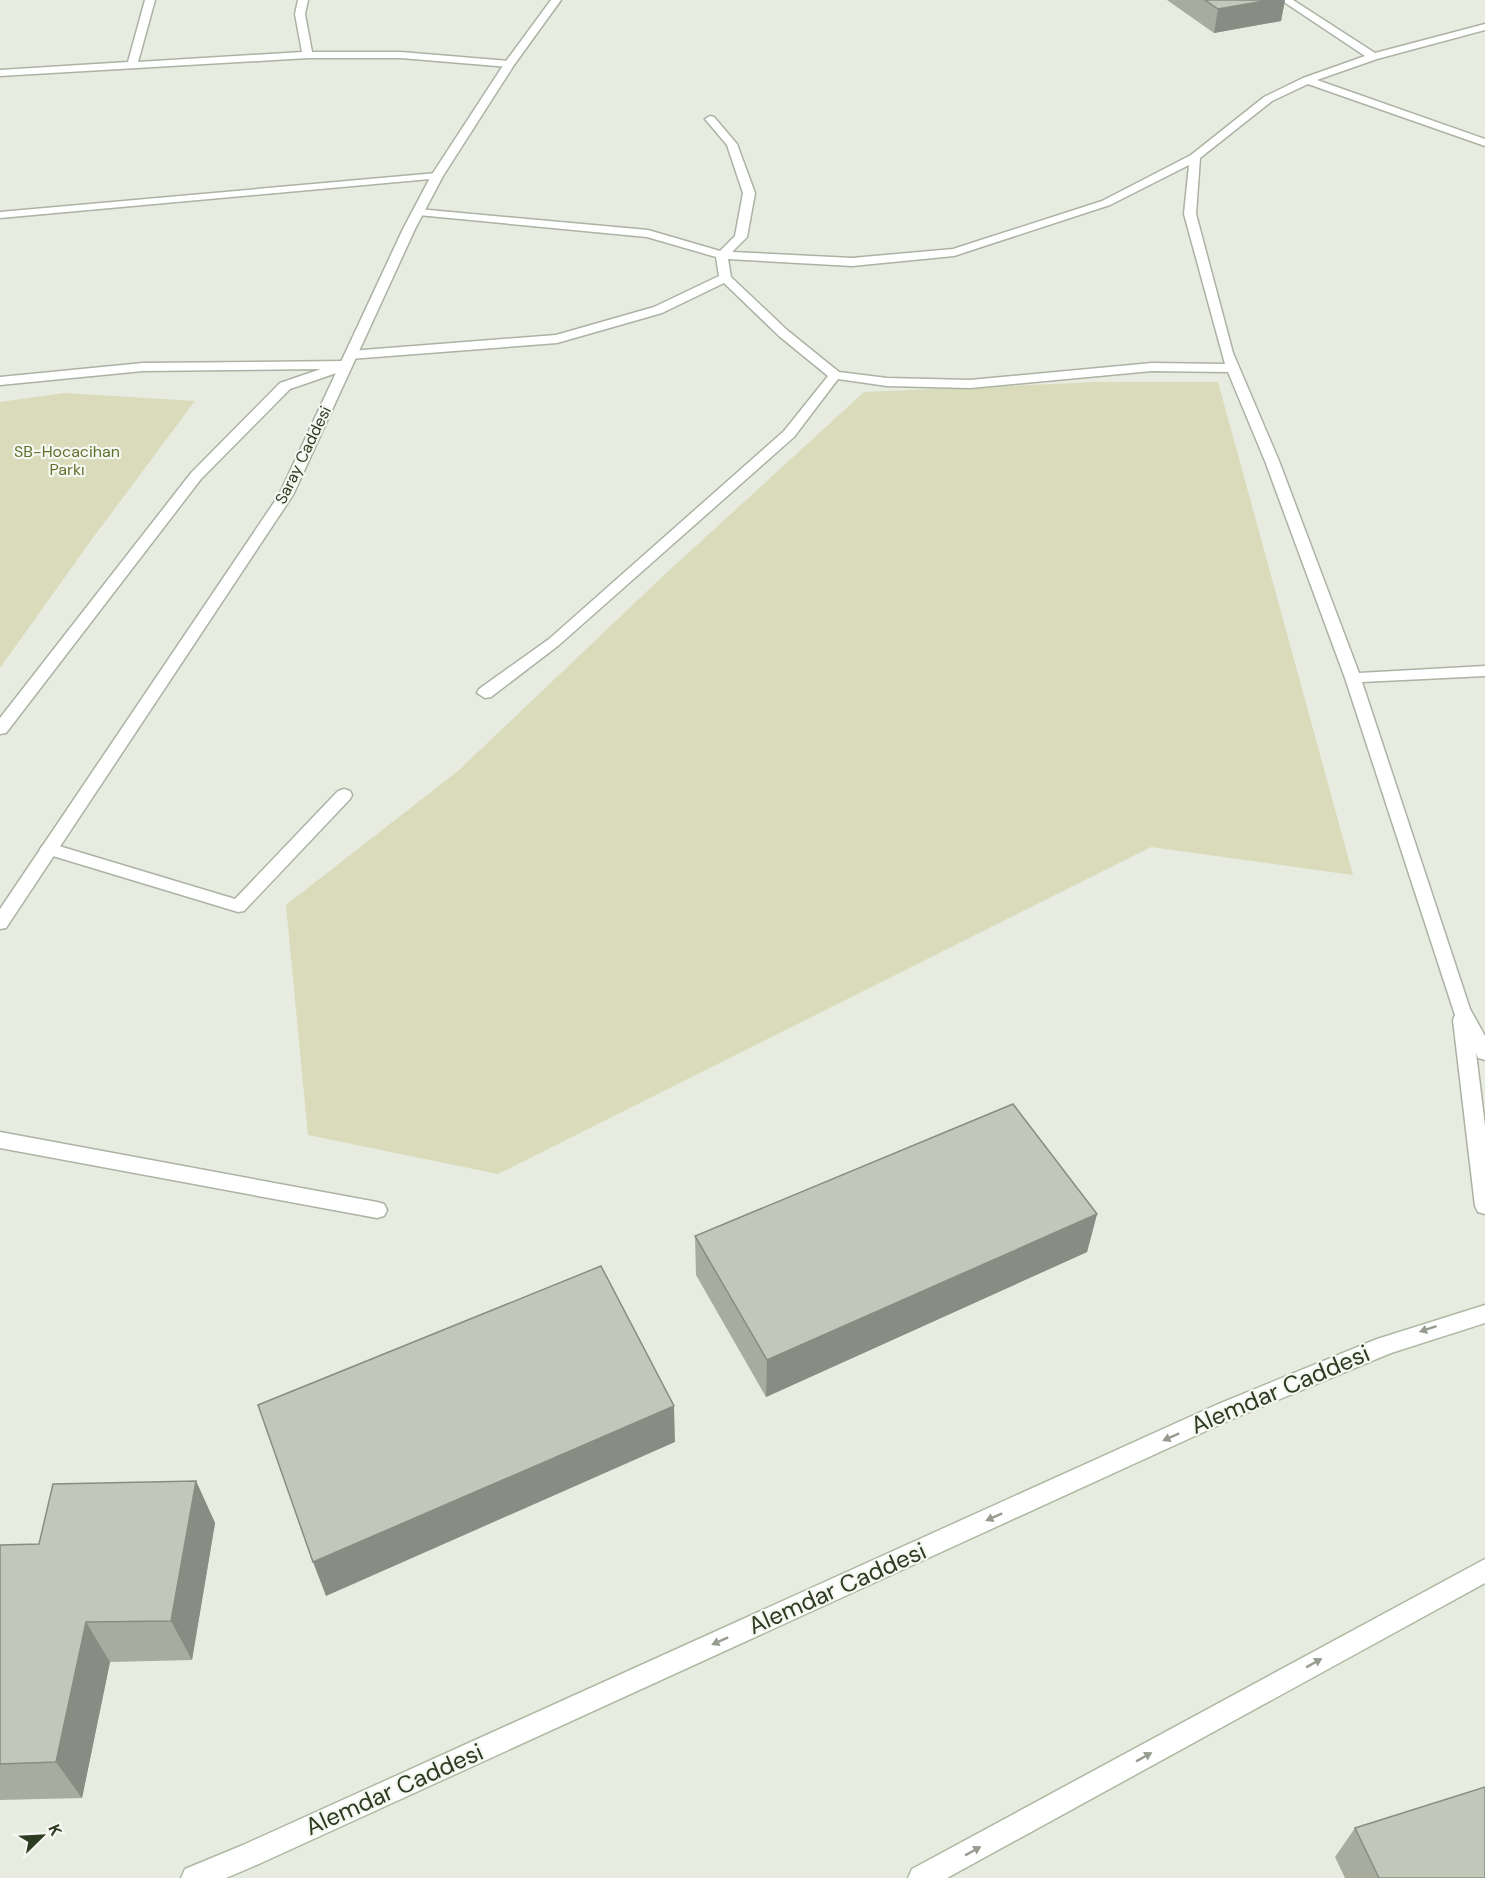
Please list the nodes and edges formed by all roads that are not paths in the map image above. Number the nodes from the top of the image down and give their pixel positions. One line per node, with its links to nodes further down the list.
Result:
1 (150, 0): 9 (street)
2 (303, 0): 6 (street)
3 (556, 0): 8 (street, Saray Caddesi)
4 (1287, 0): 7 (street)
5 (1485, 27): 7 (street)
6 (308, 55): 8 (street); 9 (street)
7 (1374, 57): 11 (street)
8 (509, 64): 15 (street, Saray Caddesi)
9 (132, 65): 10 (street)
10 (0, 73)
11 (1307, 80): 13 (street); 14 (street)
12 (710, 119): 18 (street)
13 (1485, 142)
14 (1195, 157): 18 (street); 21 (street)
15 (437, 176): 16 (street, Saray Caddesi); 17 (street)
16 (418, 212): 18 (street); 20 (street, Saray Caddesi)
17 (0, 214)
18 (722, 255): 19 (street)
19 (725, 278): 20 (street); 22 (street)
20 (348, 360): 23 (street); 27 (street); 29 (street, Saray Caddesi)
21 (1233, 368): 22 (street); 25 (street)
22 (835, 375): 26 (street)
23 (0, 381)
24 (1485, 671): 25 (street)
25 (1353, 678): 31 (street)
26 (485, 693)
27 (0, 729)
28 (344, 795): 29 (street)
29 (49, 849): 30 (street, Saray Caddesi)
30 (0, 923)
31 (1461, 1009): 32 (street); 34 (street)
32 (1485, 1053)
33 (0, 1140): 35 (street)
34 (1485, 1206)
35 (377, 1210)
36 (1485, 1314): 38 (street, Alemdar Caddesi, one-way to 38)
37 (1485, 1570): 39 (street, one-way to 37)
38 (194, 1878)
39 (921, 1878)

